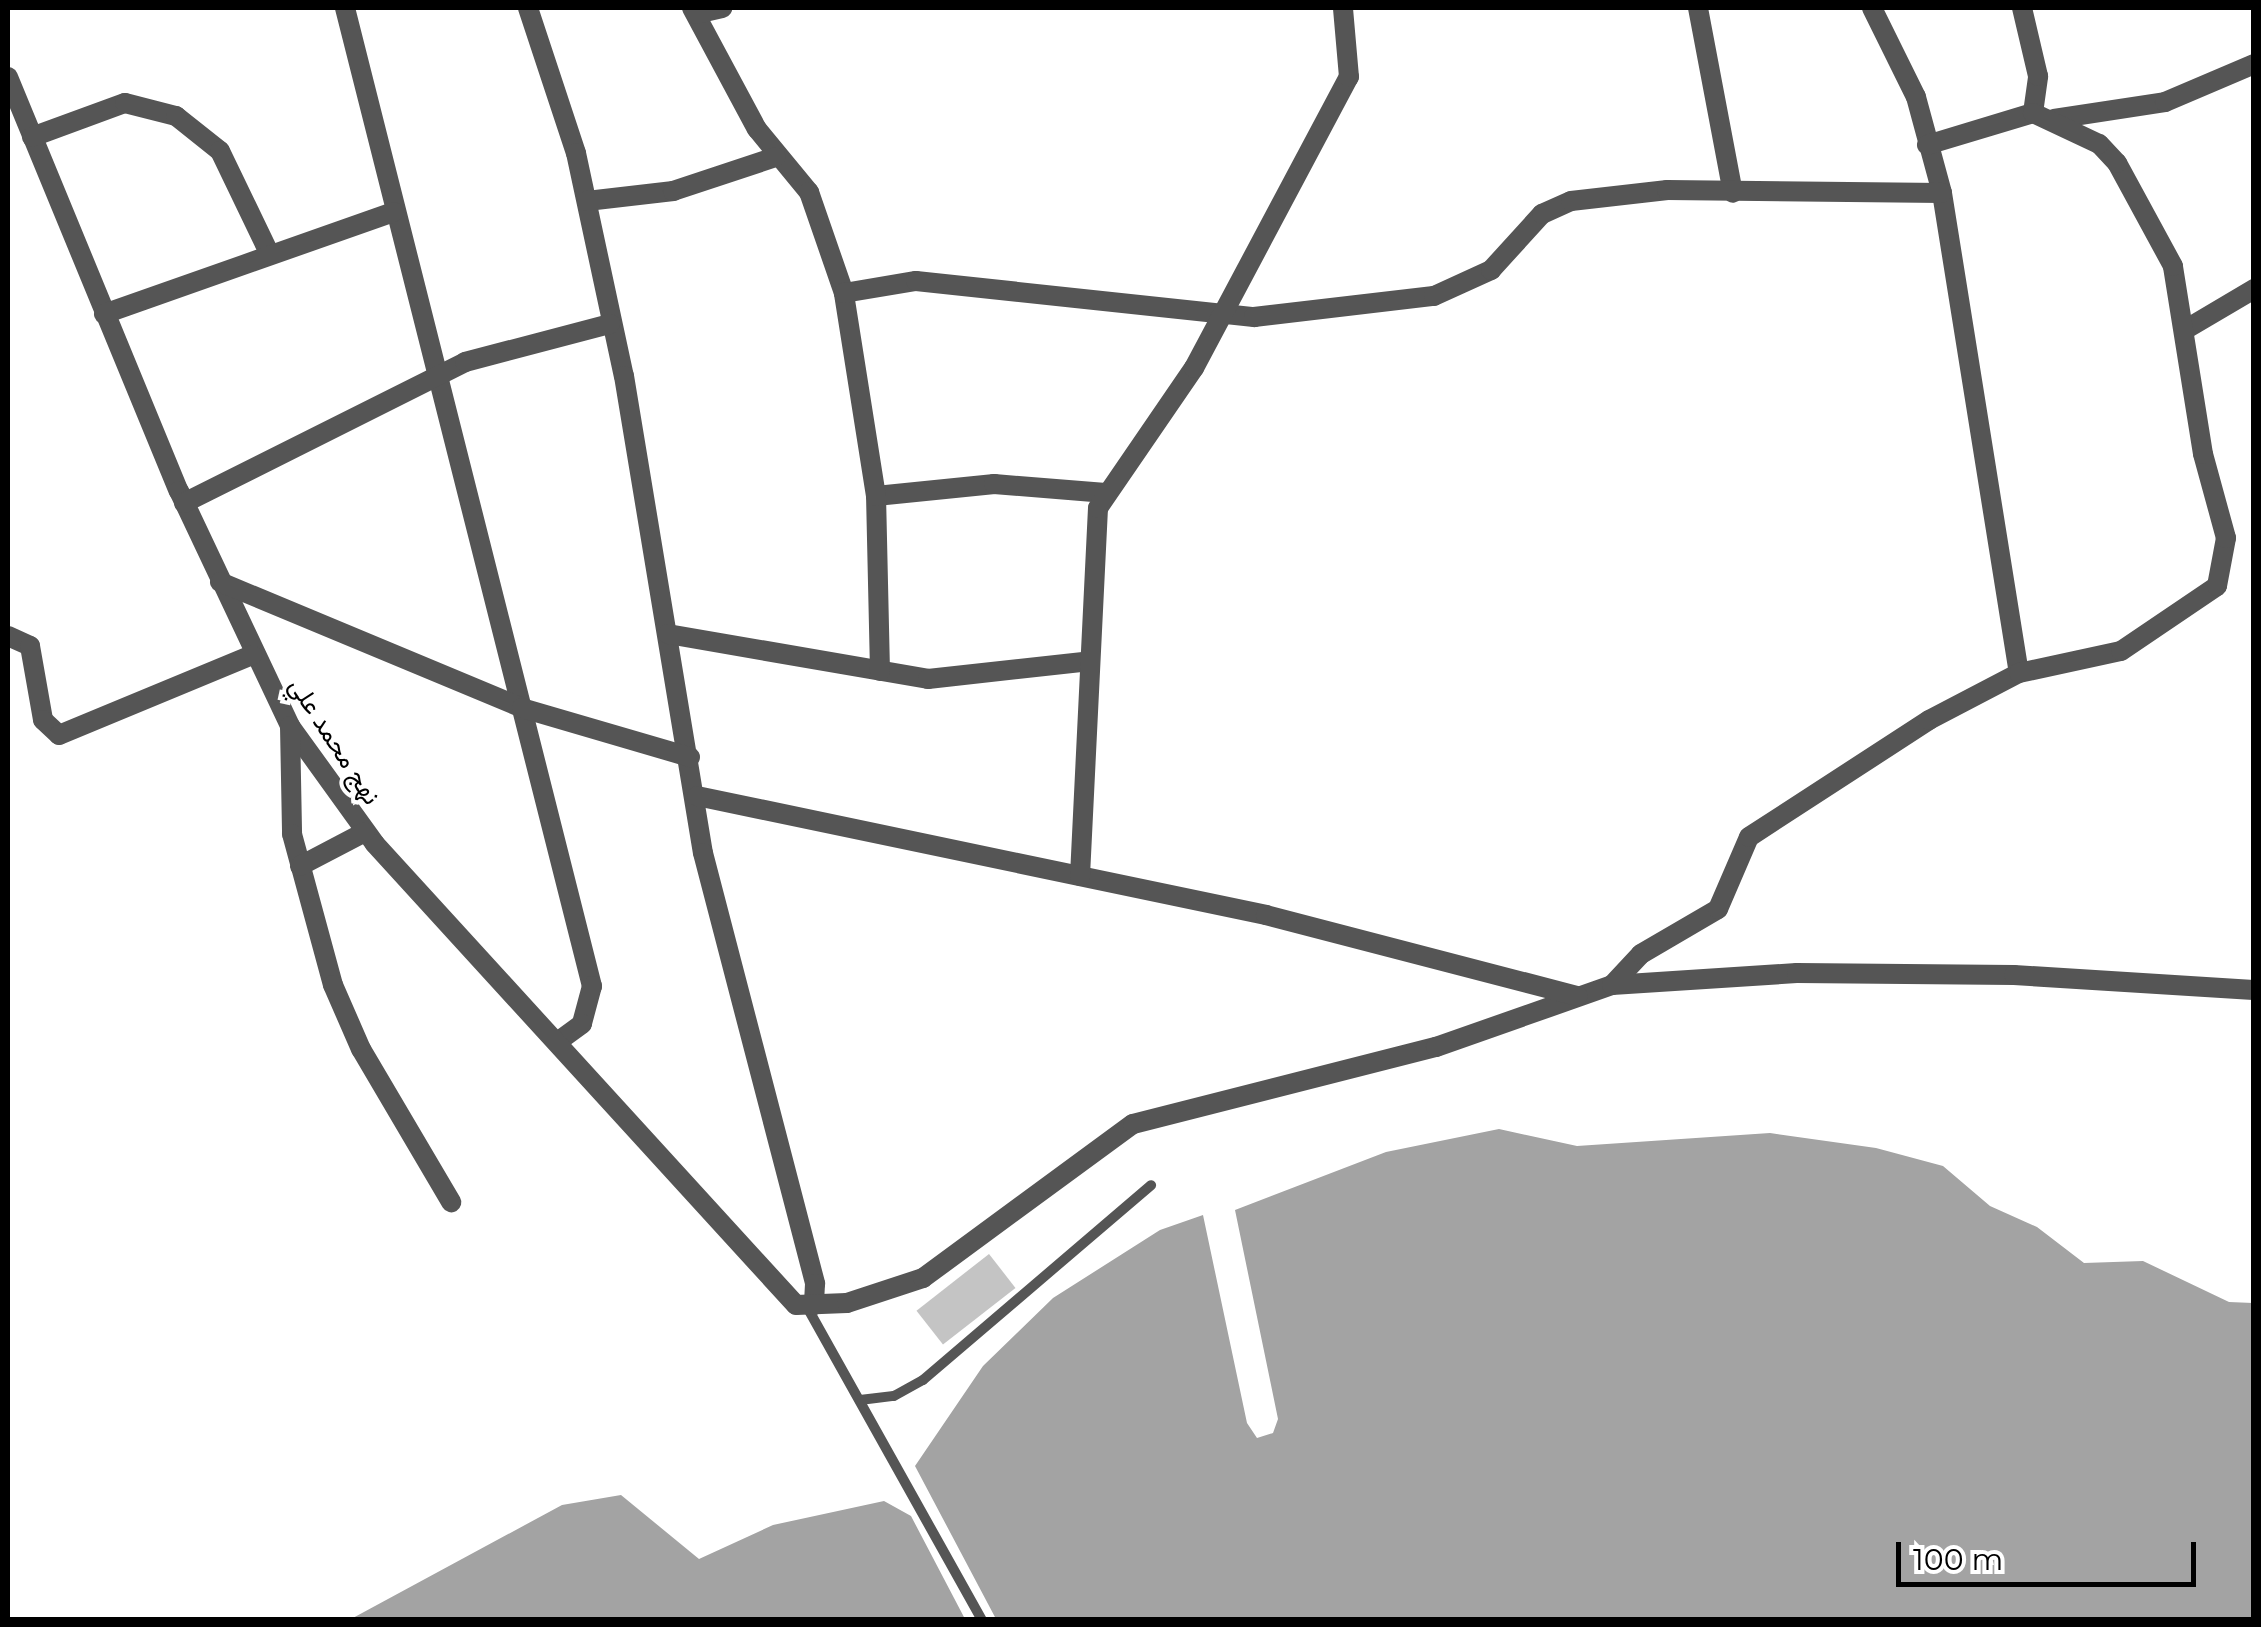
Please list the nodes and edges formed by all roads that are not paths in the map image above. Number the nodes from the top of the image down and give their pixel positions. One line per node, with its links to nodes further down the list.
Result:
1 (345, 8): 19 (street)
2 (528, 8): 18 (street)
3 (722, 8): 8 (street)
4 (1343, 8): 24 (street)
5 (1698, 8): 16 (street)
6 (1872, 8): 14 (street)
7 (2022, 8): 12 (street)
8 (694, 11): 15 (street)
9 (2254, 49): 10 (street)
10 (2244, 67): 12 (street)
11 (8, 77): 13 (street, نهج محمد علي)
12 (2040, 116): 14 (street); 26 (street)
13 (32, 137): 20 (street); 23 (street, نهج محمد علي)
14 (1927, 145): 17 (street)
15 (776, 157): 18 (street); 22 (street)
16 (1733, 193): 17 (street); 24 (street)
17 (1942, 193): 37 (street)
18 (586, 201): 25 (street)
19 (394, 212): 20 (street); 27 (street)
20 (270, 255): 23 (street)
21 (2254, 290): 26 (street)
22 (844, 294): 24 (street); 29 (street)
23 (104, 314): 30 (street, نهج محمد علي)
24 (1218, 314): 28 (street)
25 (610, 324): 27 (street); 32 (street)
26 (2188, 328): 37 (street)
27 (433, 376): 30 (street); 38 (street)
28 (1106, 493): 29 (street); 35 (street)
29 (876, 496): 36 (street)
30 (184, 503): 31 (street, نهج محمد علي)
31 (220, 582): 34 (street, نهج محمد علي); 38 (street)
32 (668, 634): 36 (street); 40 (street)
33 (8, 636): 34 (street)
34 (252, 655): 39 (street, نهج محمد علي)
35 (1090, 661): 36 (street); 44 (street)
36 (880, 671)
37 (2018, 673): 45 (street)
38 (522, 708): 40 (street); 48 (street)
39 (290, 726): 42 (street, نهج محمد علي); 43 (street)
40 (690, 757): 41 (street)
41 (698, 796): 44 (street); 51 (street)
42 (366, 832): 43 (street); 48 (street, نهج محمد علي)
43 (300, 866): 50 (street)
44 (1080, 876): 47 (street)
45 (1612, 985): 46 (street); 47 (street)
46 (2254, 990)
47 (1580, 997): 51 (street)
48 (557, 1042): 51 (street, نهج محمد علي)
49 (1150, 1185): 52 (lane)
50 (451, 1202)
51 (811, 1306): 52 (lane)
52 (860, 1400): 53 (lane)
53 (982, 1620)

